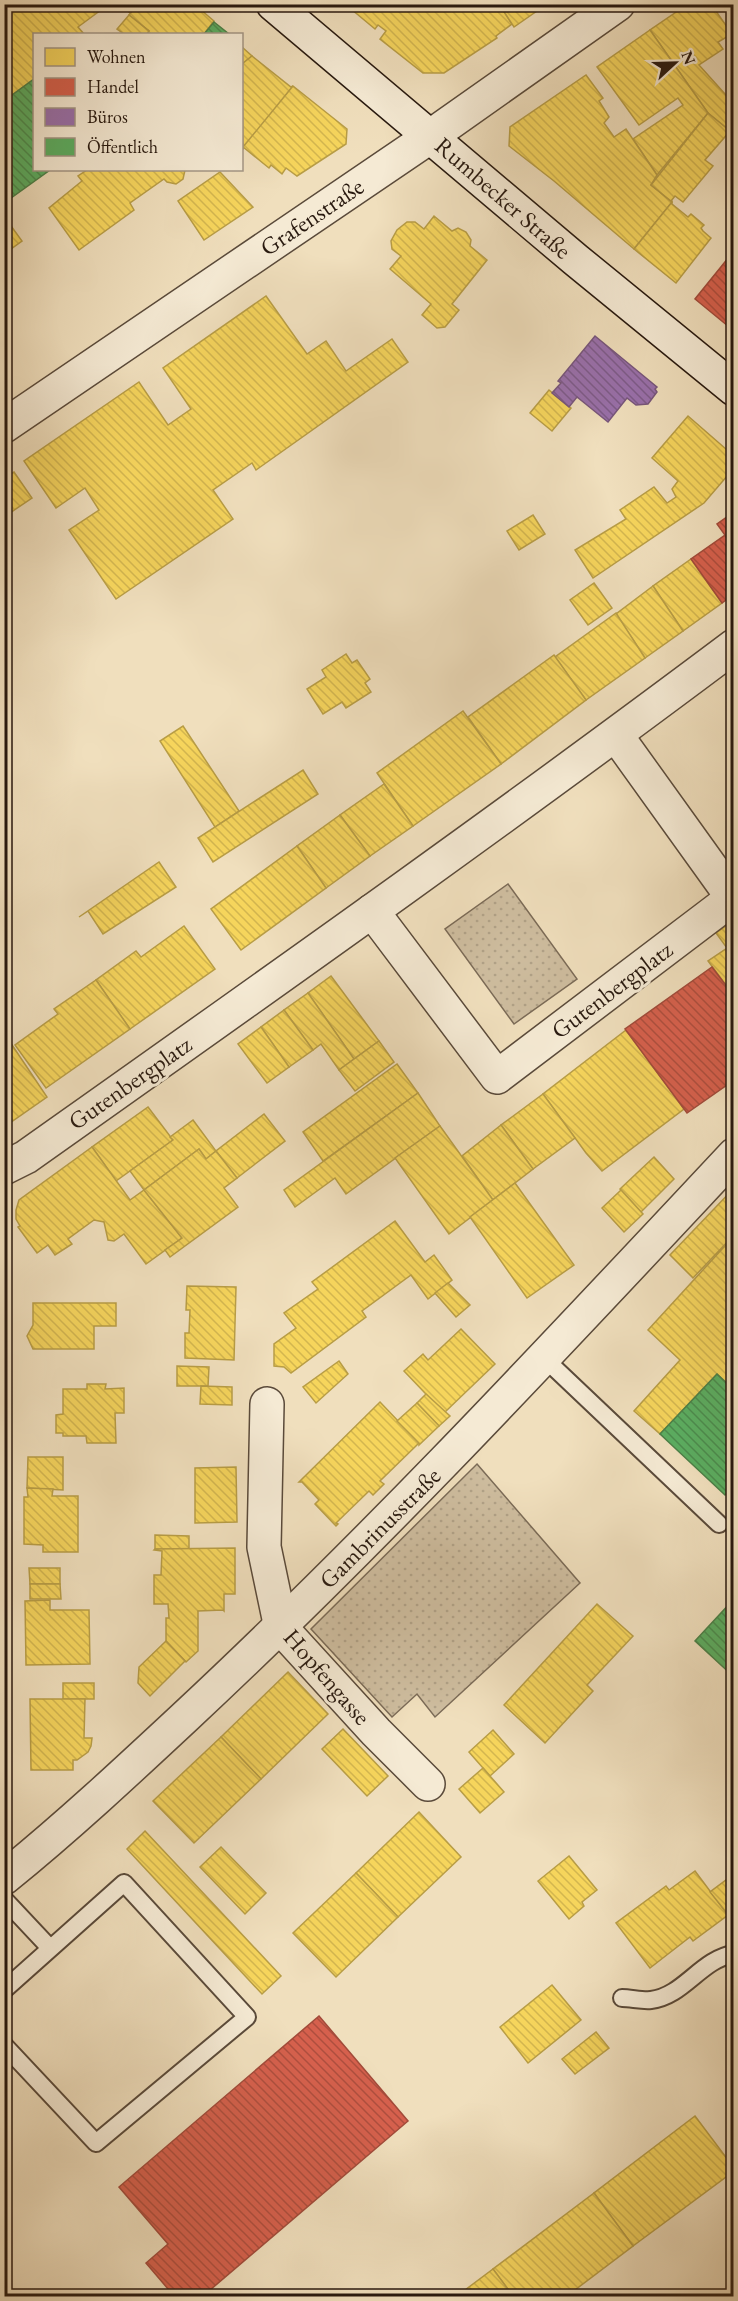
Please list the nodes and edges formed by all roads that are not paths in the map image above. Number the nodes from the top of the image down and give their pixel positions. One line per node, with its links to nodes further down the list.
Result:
1 (273, 4): 3 (street, Rumbecker Straße)
2 (618, 4): 3 (street, Grafenstraße)
3 (431, 136): 4 (street, Rumbecker Straße); 5 (street, Grafenstraße)
4 (734, 389)
5 (4, 426)
6 (734, 646): 7 (street, Gutenbergplatz)
7 (616, 735): 8 (street, Gutenbergplatz); 8 (street, Gutenbergplatz)
8 (372, 911): 10 (street, Gutenbergplatz)
9 (734, 1155): 11 (street, Gambrinusstraße)
10 (4, 1168)
11 (544, 1358): 13 (lane); 14 (street, Gambrinusstraße)
12 (267, 1404): 14 (street, Hopfengasse)
13 (719, 1524)
14 (281, 1628): 15 (street, Hopfengasse); 16 (street, Gambrinusstraße)
15 (428, 1784)
16 (4, 1878)
17 (4, 1899): 18 (lane)
18 (50, 1948): 20 (lane); 22 (lane)
19 (734, 1954): 21 (lane)
20 (4, 1990)
21 (622, 1998)
22 (4, 2045)

